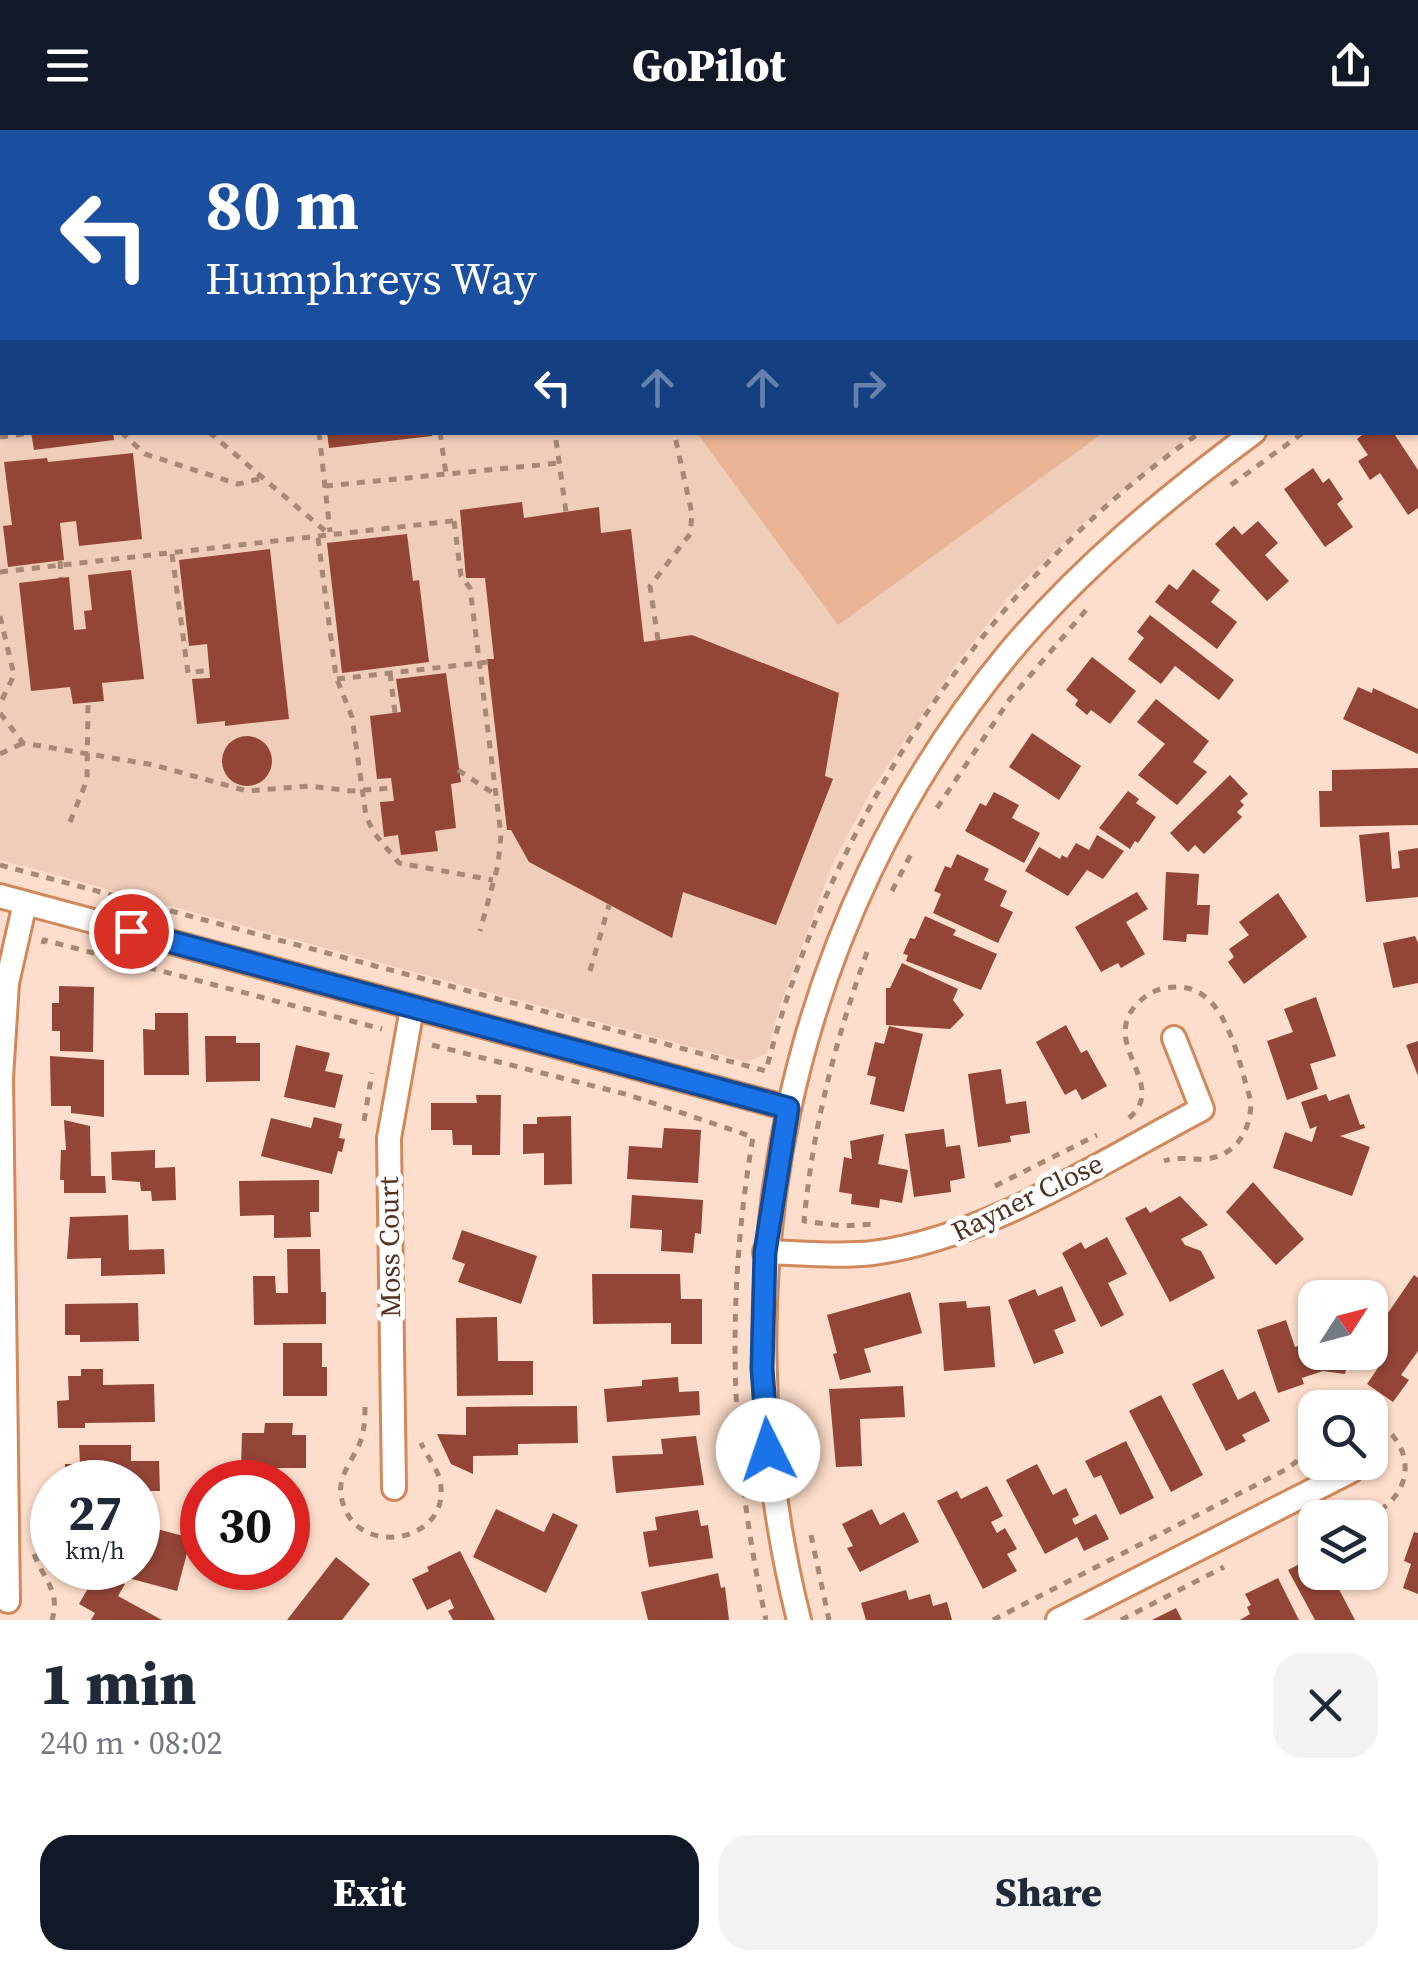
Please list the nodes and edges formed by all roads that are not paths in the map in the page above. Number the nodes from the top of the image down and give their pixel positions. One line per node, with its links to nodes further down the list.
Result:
1 (1250, 435): 6 (street)
2 (0, 896): 3 (street)
3 (25, 903): 4 (street); 10 (street)
4 (412, 1008): 6 (street); 9 (street, Moss Court)
5 (1174, 1038): 7 (street, Rayner Close)
6 (788, 1108): 7 (street)
7 (765, 1252): 11 (street)
8 (1331, 1480): 12 (street)
9 (394, 1488)
10 (8, 1601)
11 (798, 1620)
12 (1058, 1620)

